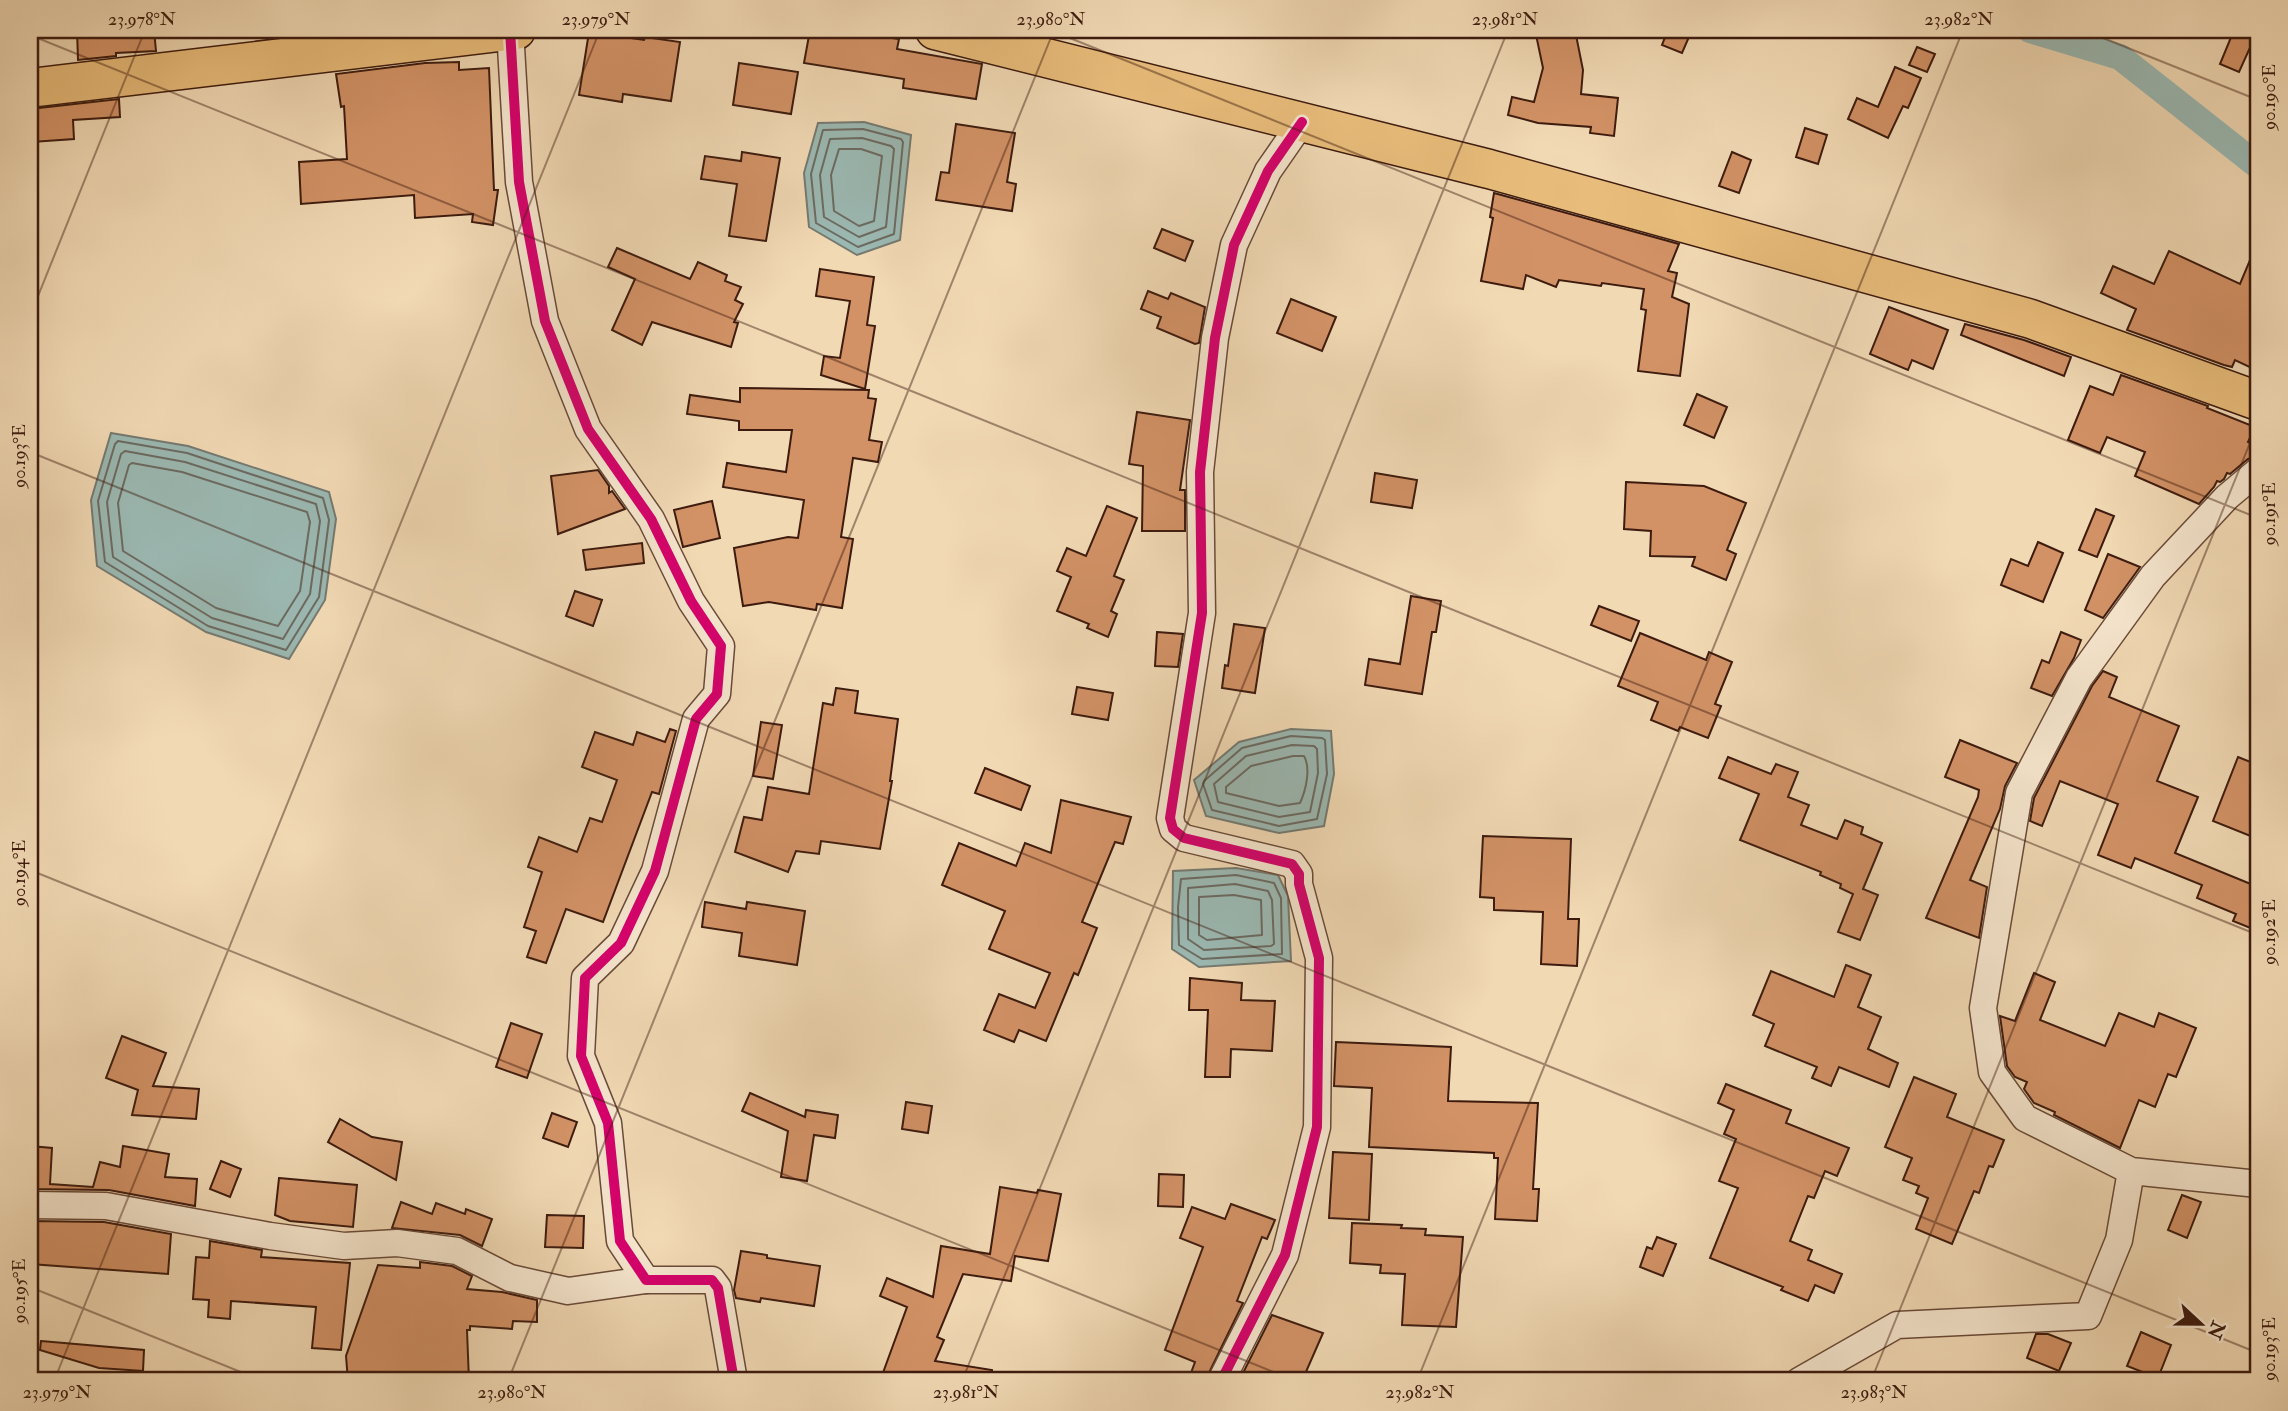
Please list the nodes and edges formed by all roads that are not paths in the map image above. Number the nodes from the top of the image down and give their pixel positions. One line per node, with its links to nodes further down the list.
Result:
1 (510, 30): 2 (main road); 4 (main road); 11 (street)
2 (516, 30)
3 (935, 30): 5 (main road)
4 (30, 88)
5 (1302, 122): 6 (main road); 13 (street)
6 (2258, 401)
7 (2258, 471): 8 (street)
8 (2131, 1171): 9 (street); 14 (street)
9 (2258, 1184)
10 (30, 1205): 11 (street)
11 (646, 1280): 12 (street)
12 (734, 1381)
13 (1221, 1381)
14 (1798, 1381)

